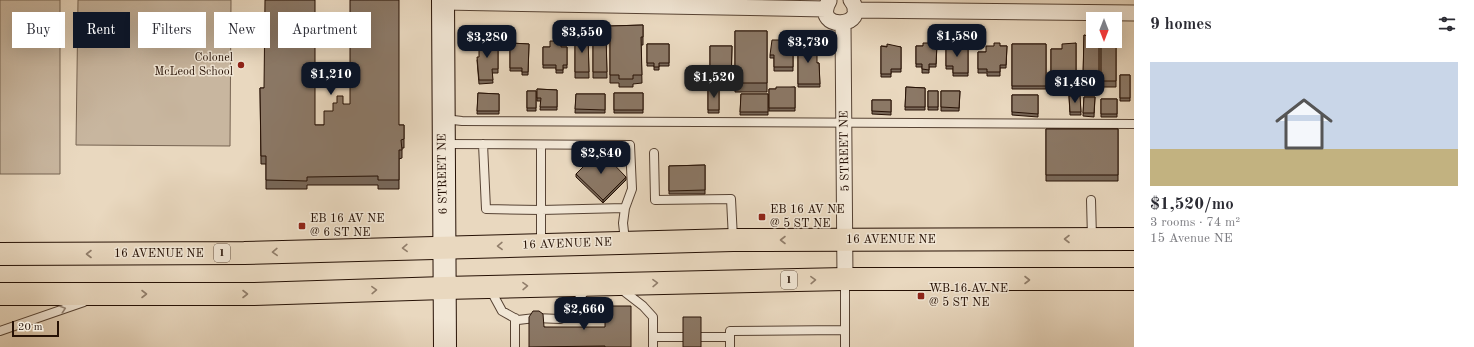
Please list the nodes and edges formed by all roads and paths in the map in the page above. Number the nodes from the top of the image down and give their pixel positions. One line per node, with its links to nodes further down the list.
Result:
1 (443, 1): 2 (street); 6 (street, 6 STREET NE)
2 (828, 5): 5 (street)
3 (853, 5): 4 (street); 5 (street)
4 (1134, 13)
5 (843, 24): 7 (street, 5 STREET NE)
6 (443, 119): 7 (lane); 9 (street, 6 STREET NE)
7 (844, 122): 8 (lane); 19 (street, 5 STREET NE)
8 (1134, 124)
9 (443, 144): 10 (lane); 22 (street, 6 STREET NE)
10 (483, 144): 11 (lane); 15 (lane)
11 (541, 144): 14 (lane); 15 (lane)
12 (654, 153): 18 (lane)
13 (1091, 200): 16 (lane)
14 (625, 208): 15 (lane); 20 (lane)
15 (542, 210): 21 (lane)
16 (1092, 239): 17 (highway, 16 AVENUE NE / 1); 19 (highway, 16 AVENUE NE / 1, one-way to 19)
17 (1134, 239)
18 (733, 240): 19 (highway, 16 AVENUE NE / 1, one-way to 18); 20 (highway, 16 AVENUE NE / 1)
19 (845, 240): 24 (street, 5 STREET NE)
20 (625, 242): 21 (highway, 16 AVENUE NE / 1)
21 (542, 246): 22 (highway, 16 AVENUE NE / 1, one-way to 22)
22 (444, 247): 23 (highway, 16 AVENUE NE / 1, one-way to 23); 29 (street, 6 STREET NE)
23 (0, 254)
24 (845, 279): 25 (highway, 1, one-way to 25); 27 (highway, 1, one-way to 24); 33 (lane)
25 (1134, 279)
26 (590, 284): 27 (highway, 1); 28 (highway, 1, one-way to 26); 32 (lane)
27 (614, 284): 35 (lane)
28 (489, 287): 29 (highway, 1); 32 (lane)
29 (444, 288): 31 (highway, 1, one-way to 29); 39 (street, 6 STREET NE)
30 (0, 294): 31 (highway, 1)
31 (105, 295): 34 (lane, one-way to 31)
32 (515, 318): 40 (lane)
33 (845, 330): 38 (lane); 43 (lane)
34 (0, 331)
35 (653, 337): 36 (lane); 41 (lane)
36 (683, 337)
37 (701, 337): 38 (lane)
38 (730, 337): 42 (lane)
39 (445, 347)
40 (515, 347)
41 (653, 347)
42 (730, 347)
43 (845, 347)

